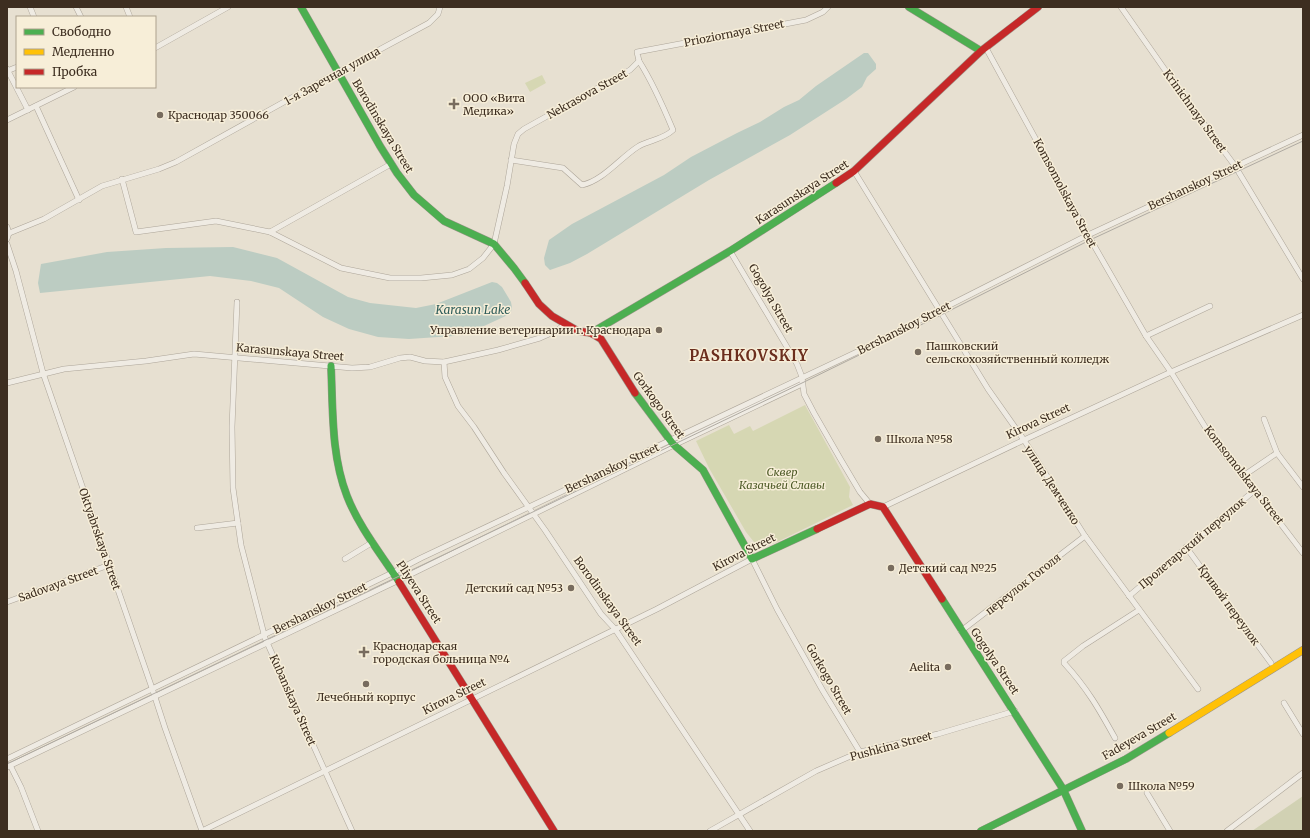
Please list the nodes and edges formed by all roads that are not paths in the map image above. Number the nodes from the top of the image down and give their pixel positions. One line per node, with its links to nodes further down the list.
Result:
1 (76, 7): 10 (street)
2 (126, 7): 11 (street)
3 (228, 7): 12 (street)
4 (301, 7): 16 (main road, Borodinskaya Street)
5 (440, 7): 16 (street, 1-я Заречная улица)
6 (828, 7): 14 (street, Prioziornaya Street)
7 (908, 7): 13 (main road)
8 (1038, 7): 13 (main road, Karasunskaya Street)
9 (1121, 7): 26 (street, Krinichnaya Street)
10 (80, 16)
11 (128, 16)
12 (156, 47)
13 (984, 50): 27 (main road, Karasunskaya Street); 33 (street, Komsomolskaya Street)
14 (639, 61): 24 (street, Nekrasova Street); 24 (street)
15 (7, 70): 17 (street)
16 (338, 72): 25 (main road, Borodinskaya Street); 28 (street, 1-я Заречная улица)
17 (16, 87)
18 (16, 88): 21 (street)
19 (72, 88): 20 (street)
20 (36, 106): 21 (street); 29 (street)
21 (28, 110): 22 (street)
22 (7, 120)
23 (1303, 135): 26 (street, Bershanskoy Street)
24 (512, 160): 36 (street)
25 (391, 164): 31 (street); 36 (main road, Borodinskaya Street)
26 (1235, 166): 33 (street, Bershanskoy Street); 38 (street, Krinichnaya Street)
27 (854, 171): 37 (main road, Karasunskaya Street); 41 (street, улица Демченко)
28 (122, 179): 29 (street, 1-я Заречная улица); 31 (street)
29 (79, 200): 32 (street, 1-я Заречная улица)
30 (7, 227): 32 (street)
31 (270, 232): 36 (street)
32 (8, 234): 34 (street)
33 (1088, 235): 41 (street, Bershanskoy Street); 45 (street, Komsomolskaya Street)
34 (7, 239)
35 (7, 244): 50 (street, Oktyabrskaya Street)
36 (494, 244): 43 (main road, Gorkogo Street)
37 (730, 251): 44 (main road, Karasunskaya Street); 51 (street, Gogolya Street)
38 (1303, 279)
39 (237, 302): 46 (street, Kubanskaya Street)
40 (1210, 306): 45 (street)
41 (940, 310): 51 (street, Bershanskoy Street); 55 (street, улица Демченко)
42 (1303, 315): 49 (street, Kirova Street)
43 (565, 324): 44 (main road, Gorkogo Street); 47 (street, Karasunskaya Street)
44 (591, 333): 56 (main road, Gorkogo Street)
45 (1146, 336): 49 (street, Komsomolskaya Street)
46 (236, 358): 48 (street, Karasunskaya Street); 50 (street, Karasunskaya Street); 65 (street, Kubanskaya Street)
47 (444, 362): 48 (street, Karasunskaya Street); 62 (street, Borodinskaya Street)
48 (331, 366): 68 (main road, Pliyeva Street)
49 (1171, 372): 55 (street, Kirova Street); 58 (street, Komsomolskaya Street)
50 (43, 373): 52 (street, Karasunskaya Street); 73 (street, Oktyabrskaya Street)
51 (802, 377): 53 (street, Gogolya Street); 56 (street, Bershanskoy Street)
52 (7, 384)
53 (802, 384): 56 (street, Bershanskoy Street); 61 (street, Gogolya Street)
54 (1264, 419): 57 (street)
55 (1024, 440): 63 (street, Kirova Street); 67 (street, улица Демченко)
56 (672, 443): 62 (street, Bershanskoy Street); 64 (street, Bershanskoy Street); 72 (main road, Gorkogo Street)
57 (1277, 452): 58 (street); 59 (street)
58 (1244, 476): 60 (street, Komsomolskaya Street)
59 (1303, 487)
60 (1255, 490): 69 (street, Пролетарский переулок); 70 (street, Komsomolskaya Street)
61 (870, 504): 63 (main road); 72 (main road, Kirova Street)
62 (529, 507): 64 (street, Borodinskaya Street); 74 (street, Bershanskoy Street)
63 (883, 507): 80 (main road, Gogolya Street)
64 (533, 514): 75 (street, Bershanskoy Street); 79 (street, Borodinskaya Street)
65 (238, 523): 66 (street); 81 (street, Kubanskaya Street)
66 (197, 528)
67 (1085, 536): 76 (street, улица Демченко); 80 (street, переулок Гоголя)
68 (373, 542): 71 (street); 74 (main road, Pliyeva Street)
69 (1186, 547): 76 (street, Пролетарский переулок); 84 (street, Кривой переулок)
70 (1303, 553)
71 (345, 559)
72 (752, 559): 79 (street, Kirova Street); 93 (street, Gorkogo Street)
73 (109, 565): 77 (street, Sadovaya Street); 85 (street, Oktyabrskaya Street)
74 (394, 572): 75 (main road, Pliyeva Street); 81 (street, Bershanskoy Street)
75 (399, 580): 82 (street, Bershanskoy Street); 88 (main road, Pliyeva Street)
76 (1129, 596): 78 (street, улица Демченко)
77 (7, 602)
78 (1139, 610): 86 (street, улица Демченко); 92 (street)
79 (615, 629): 88 (street, Kirova Street); 100 (street, Borodinskaya Street)
80 (961, 631): 90 (main road, Gogolya Street)
81 (264, 634): 82 (street, Kubanskaya Street); 85 (street, Bershanskoy Street)
82 (267, 642): 87 (street, Bershanskoy Street); 96 (street, Kubanskaya Street)
83 (1303, 650): 98 (main road, Fadeyeva Street)
84 (1272, 663)
85 (152, 688): 87 (street, Oktyabrskaya Street); 94 (street, Bershanskoy Street)
86 (1198, 689)
87 (154, 696): 95 (street, Bershanskoy Street); 102 (street, Oktyabrskaya Street)
88 (474, 699): 96 (street, Kirova Street); 104 (main road, Pliyeva Street)
89 (1284, 703): 91 (street)
90 (1015, 711): 93 (street, Pushkina Street); 98 (main road, Gogolya Street)
91 (1303, 734)
92 (1115, 738)
93 (860, 752): 100 (street, Pushkina Street)
94 (7, 759)
95 (8, 766): 101 (street)
96 (325, 771): 102 (street, Kirova Street); 103 (street, Kubanskaya Street)
97 (1303, 773): 110 (street)
98 (1063, 789): 107 (main road, Fadeyeva Street); 108 (main road, Gogolya Street)
99 (1147, 793): 109 (street)
100 (740, 814): 105 (street, Pushkina Street); 106 (street, Borodinskaya Street)
101 (38, 831)
102 (202, 831)
103 (352, 831)
104 (554, 831)
105 (710, 831)
106 (750, 831)
107 (981, 831)
108 (1082, 831)
109 (1170, 831)
110 (1227, 831)

